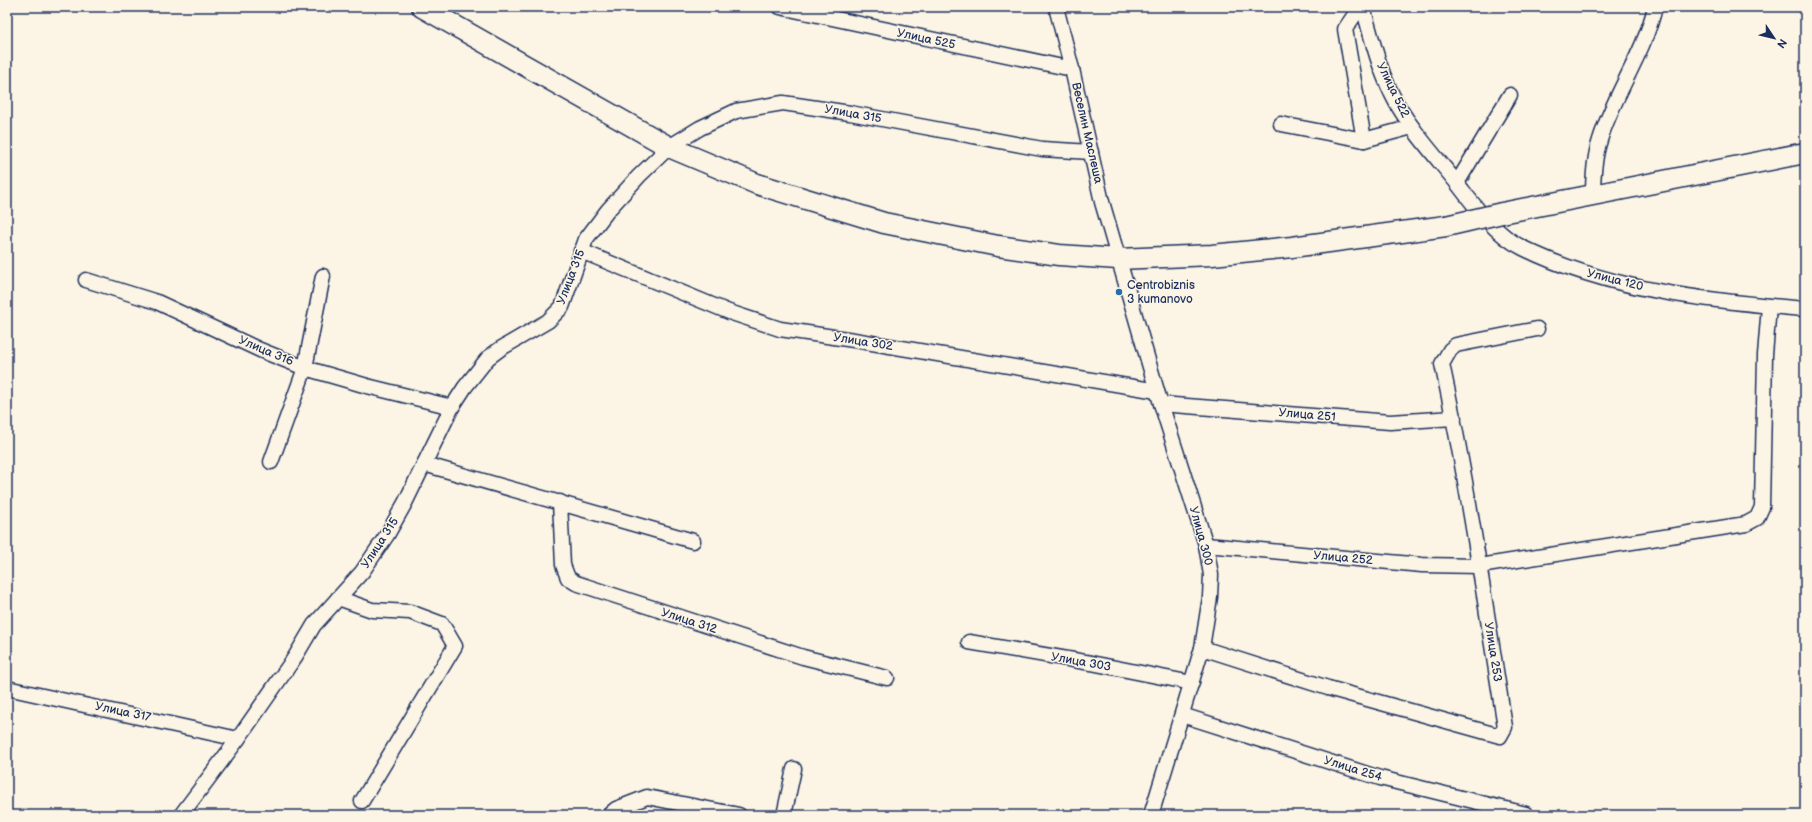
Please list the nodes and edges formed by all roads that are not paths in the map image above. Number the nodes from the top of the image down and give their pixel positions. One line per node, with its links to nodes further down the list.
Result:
1 (422, 7): 11 (main road)
2 (780, 7): 6 (street, Улица 525)
3 (1056, 7): 6 (street, Веселин Маслеша)
4 (1362, 7): 9 (street, Улица 522); 10 (street)
5 (1655, 7): 15 (street)
6 (1072, 69): 12 (street, Веселин Маслеша)
7 (1510, 95): 14 (street)
8 (1281, 124): 10 (street)
9 (1412, 127): 10 (street); 14 (street, Улица 522)
10 (1364, 140)
11 (670, 147): 12 (street, Улица 315); 16 (street, Улица 315); 17 (main road)
12 (1091, 152): 17 (street, Веселин Маслеша)
13 (1805, 154): 15 (main road)
14 (1456, 183): 20 (street, Улица 120)
15 (1593, 194): 17 (main road, bridge)
16 (581, 251): 24 (street, Улица 302); 25 (street, Улица 315)
17 (1118, 259): 24 (street, Улица 300)
18 (323, 276): 23 (street)
19 (86, 280): 23 (street, Улица 316)
20 (1769, 306): 21 (street, Улица 120); 32 (street, Улица 252)
21 (1805, 309)
22 (1537, 329): 26 (street)
23 (305, 368): 25 (street, Улица 316); 27 (street)
24 (1159, 398): 26 (street, Улица 251); 31 (street, Улица 300)
25 (452, 407): 28 (street, Улица 315)
26 (1454, 418): 32 (street)
27 (271, 462)
28 (424, 464): 29 (street); 33 (street, Улица 315)
29 (560, 502): 30 (street); 36 (street, Улица 312)
30 (693, 541)
31 (1206, 545): 32 (street, Улица 252); 35 (street, Улица 300)
32 (1480, 566): 35 (street, Улица 253)
33 (338, 598): 40 (street, Улица 315); 42 (street)
34 (969, 642): 37 (street, Улица 303)
35 (1202, 648): 37 (street, Улица 300)
36 (886, 678)
37 (1192, 683): 39 (street, Улица 300)
38 (7, 688): 40 (street, Улица 317)
39 (1182, 715): 43 (street, Улица 254); 48 (street, Улица 300)
40 (238, 739): 44 (street, Улица 315)
41 (794, 769): 47 (street)
42 (362, 801)
43 (1526, 814)
44 (181, 815)
45 (609, 815): 46 (street)
46 (739, 815)
47 (784, 815)
48 (1151, 815)

